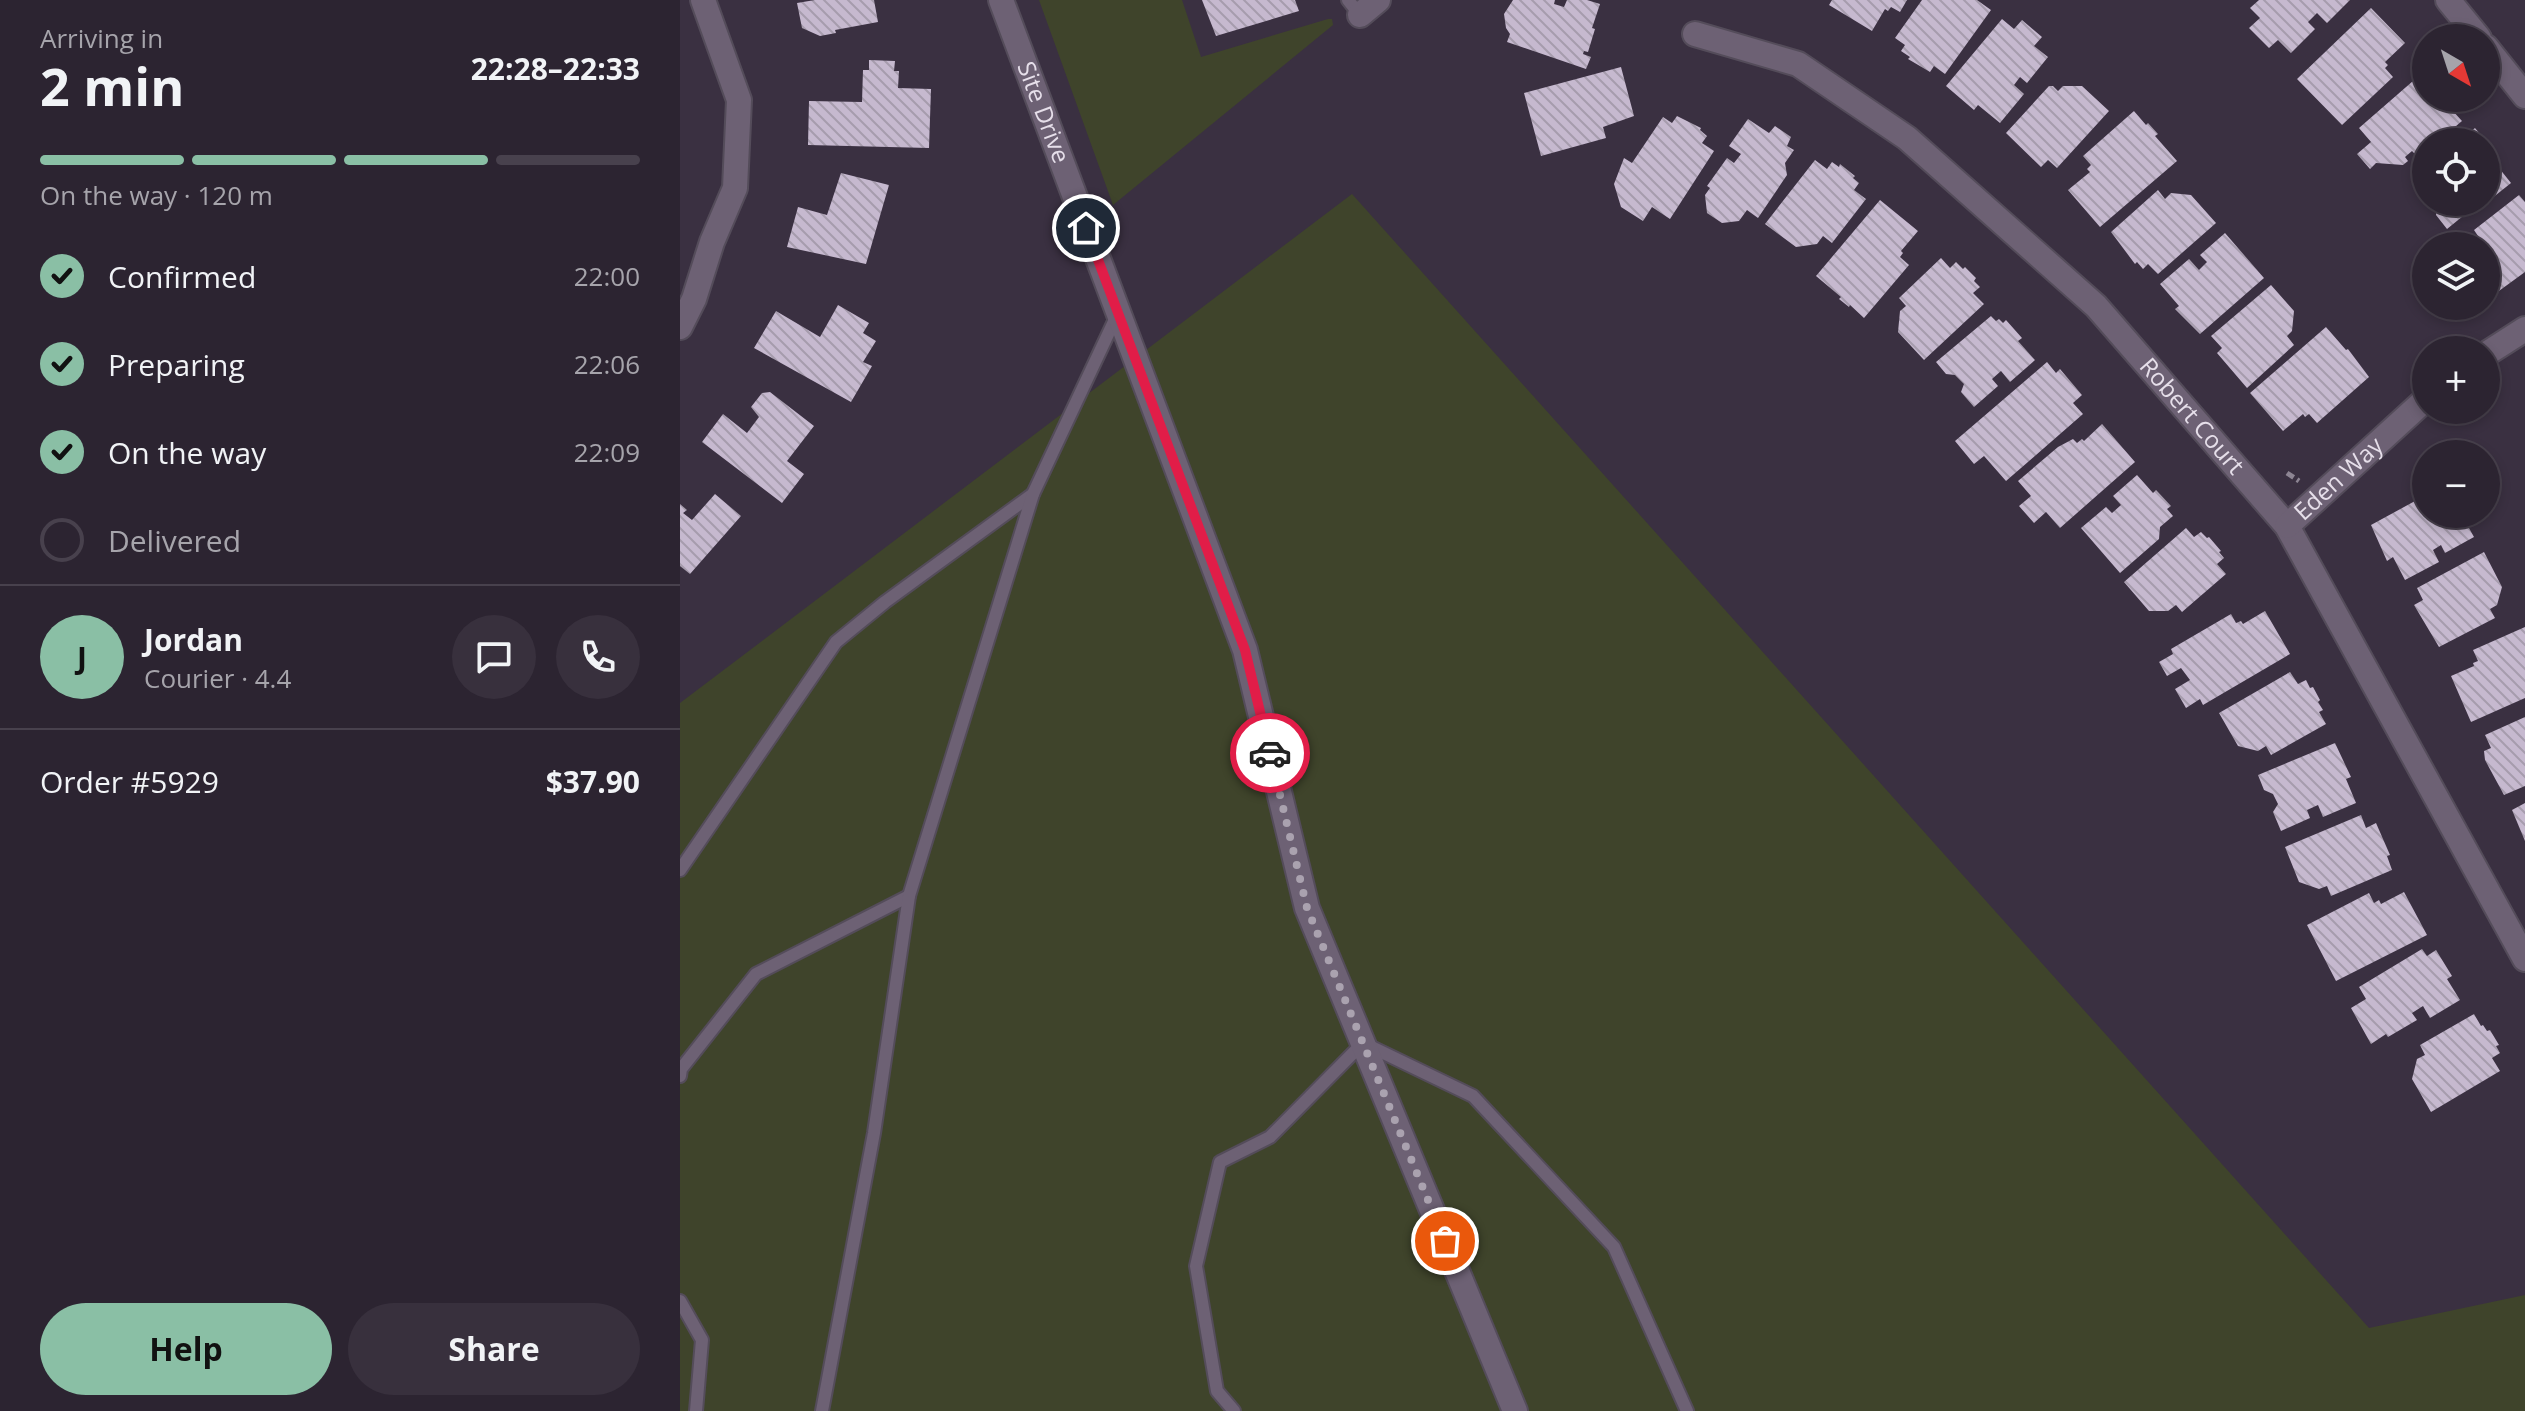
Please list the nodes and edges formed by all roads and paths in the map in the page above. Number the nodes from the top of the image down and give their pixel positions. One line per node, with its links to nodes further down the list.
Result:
1 (703, 0): 9 (street)
2 (1001, 0): 8 (street, Site Drive)
3 (2455, 2): 4 (street)
4 (2470, 24)
5 (1695, 34): 14 (street, Robert Court)
6 (2500, 65): 7 (street)
7 (2525, 96)
8 (1118, 313): 13 (lane); 18 (street, Site Drive)
9 (680, 327)
10 (2525, 329): 11 (street)
11 (2500, 345)
12 (2412, 412): 14 (street, Eden Way)
13 (1033, 494): 15 (lane); 16 (lane)
14 (2287, 526): 17 (street, Robert Court)
15 (680, 870)
16 (909, 896): 19 (lane); 22 (lane)
17 (2525, 959)
18 (1363, 1043): 23 (lane); 24 (street, Site Drive); 25 (lane)
19 (680, 1076)
20 (680, 1301): 21 (lane)
21 (696, 1411)
22 (822, 1411)
23 (1234, 1411)
24 (1515, 1411)
25 (1687, 1411)

